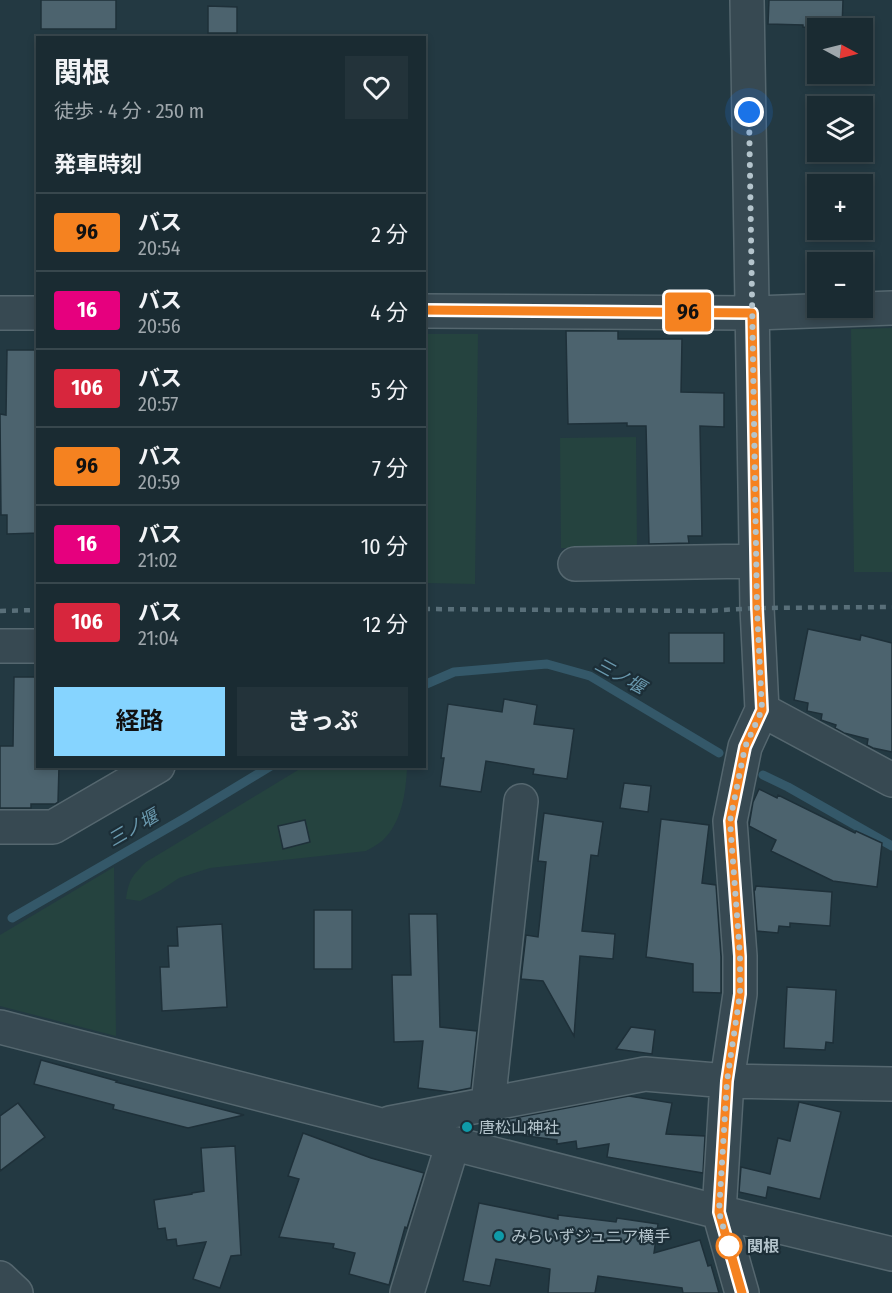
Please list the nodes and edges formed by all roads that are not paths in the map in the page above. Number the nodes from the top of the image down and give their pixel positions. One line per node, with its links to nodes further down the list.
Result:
1 (747, 0): 6 (street)
2 (892, 308): 6 (street)
3 (426, 310): 6 (street)
4 (0, 313): 5 (street)
5 (36, 313)
6 (752, 313): 7 (street)
7 (756, 561): 8 (street); 11 (street)
8 (575, 564)
9 (0, 646): 10 (street)
10 (36, 646)
11 (762, 710): 13 (street); 17 (street)
12 (155, 768): 15 (street)
13 (892, 780)
14 (521, 801): 19 (street)
15 (0, 827)
16 (0, 1027): 20 (street)
17 (727, 1081): 18 (street); 19 (street); 22 (street)
18 (892, 1083)
19 (488, 1104): 20 (street)
20 (380, 1125): 21 (street)
21 (453, 1143): 22 (street); 26 (street)
22 (719, 1212): 23 (street); 27 (street)
23 (892, 1254)
24 (0, 1278): 25 (street)
25 (16, 1293)
26 (407, 1293)
27 (742, 1293)

